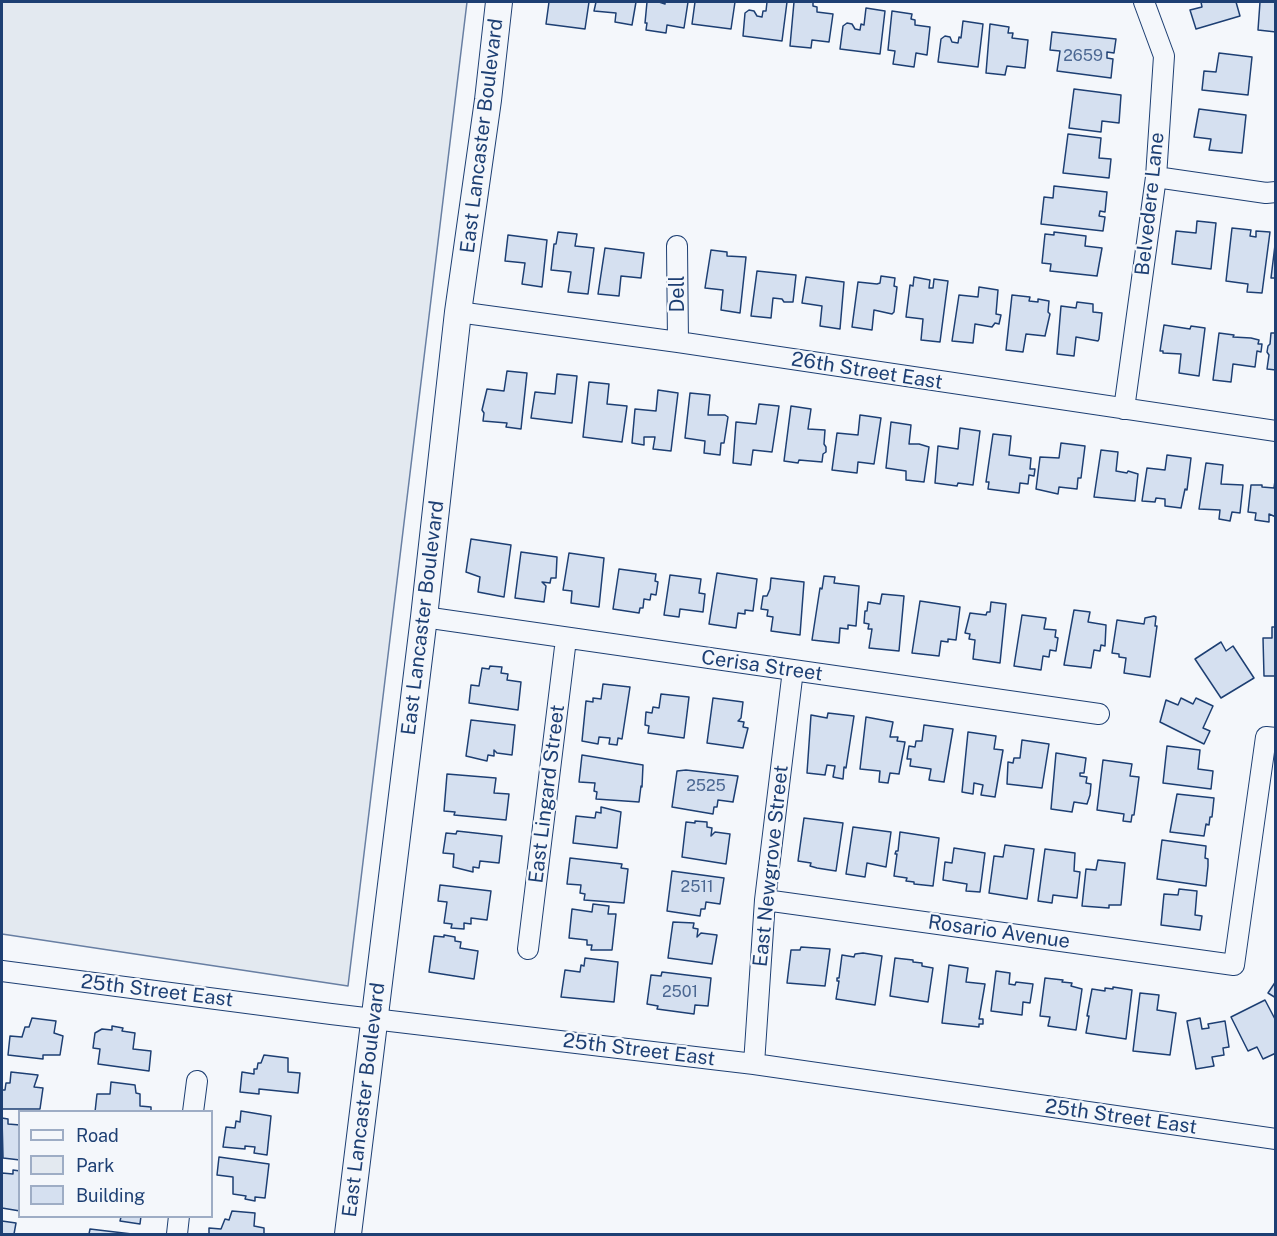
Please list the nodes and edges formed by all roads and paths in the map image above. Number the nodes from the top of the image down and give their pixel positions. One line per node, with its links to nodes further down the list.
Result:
1 (499, 2): 6 (main road, East Lancaster Boulevard)
2 (1144, 2): 3 (street, Belvedere Lane)
3 (1156, 177): 4 (street); 8 (street, Belvedere Lane)
4 (1275, 192)
5 (677, 246): 7 (street, Dell)
6 (458, 312): 7 (street, 26th Street East); 10 (main road, East Lancaster Boulevard)
7 (678, 342): 8 (street, 26th Street East)
8 (1124, 409): 9 (street, 26th Street East)
9 (1275, 431)
10 (424, 617): 11 (street, Cerisa Street); 18 (main road, East Lancaster Boulevard)
11 (566, 639): 12 (street, Cerisa Street); 16 (street, East Lingard Street)
12 (793, 670): 13 (street, Cerisa Street); 15 (street, East Newgrove Street)
13 (1099, 714)
14 (1271, 738): 15 (street, Rosario Avenue)
15 (765, 900): 19 (street, East Newgrove Street)
16 (528, 949)
17 (2, 971): 18 (street, 25th Street East)
18 (375, 1018): 19 (street, 25th Street East); 25 (main road, East Lancaster Boulevard)
19 (754, 1064): 22 (street, 25th Street East)
20 (197, 1081): 21 (street)
21 (193, 1110)
22 (1275, 1139)
23 (179, 1218): 24 (street)
24 (177, 1234)
25 (348, 1234)

